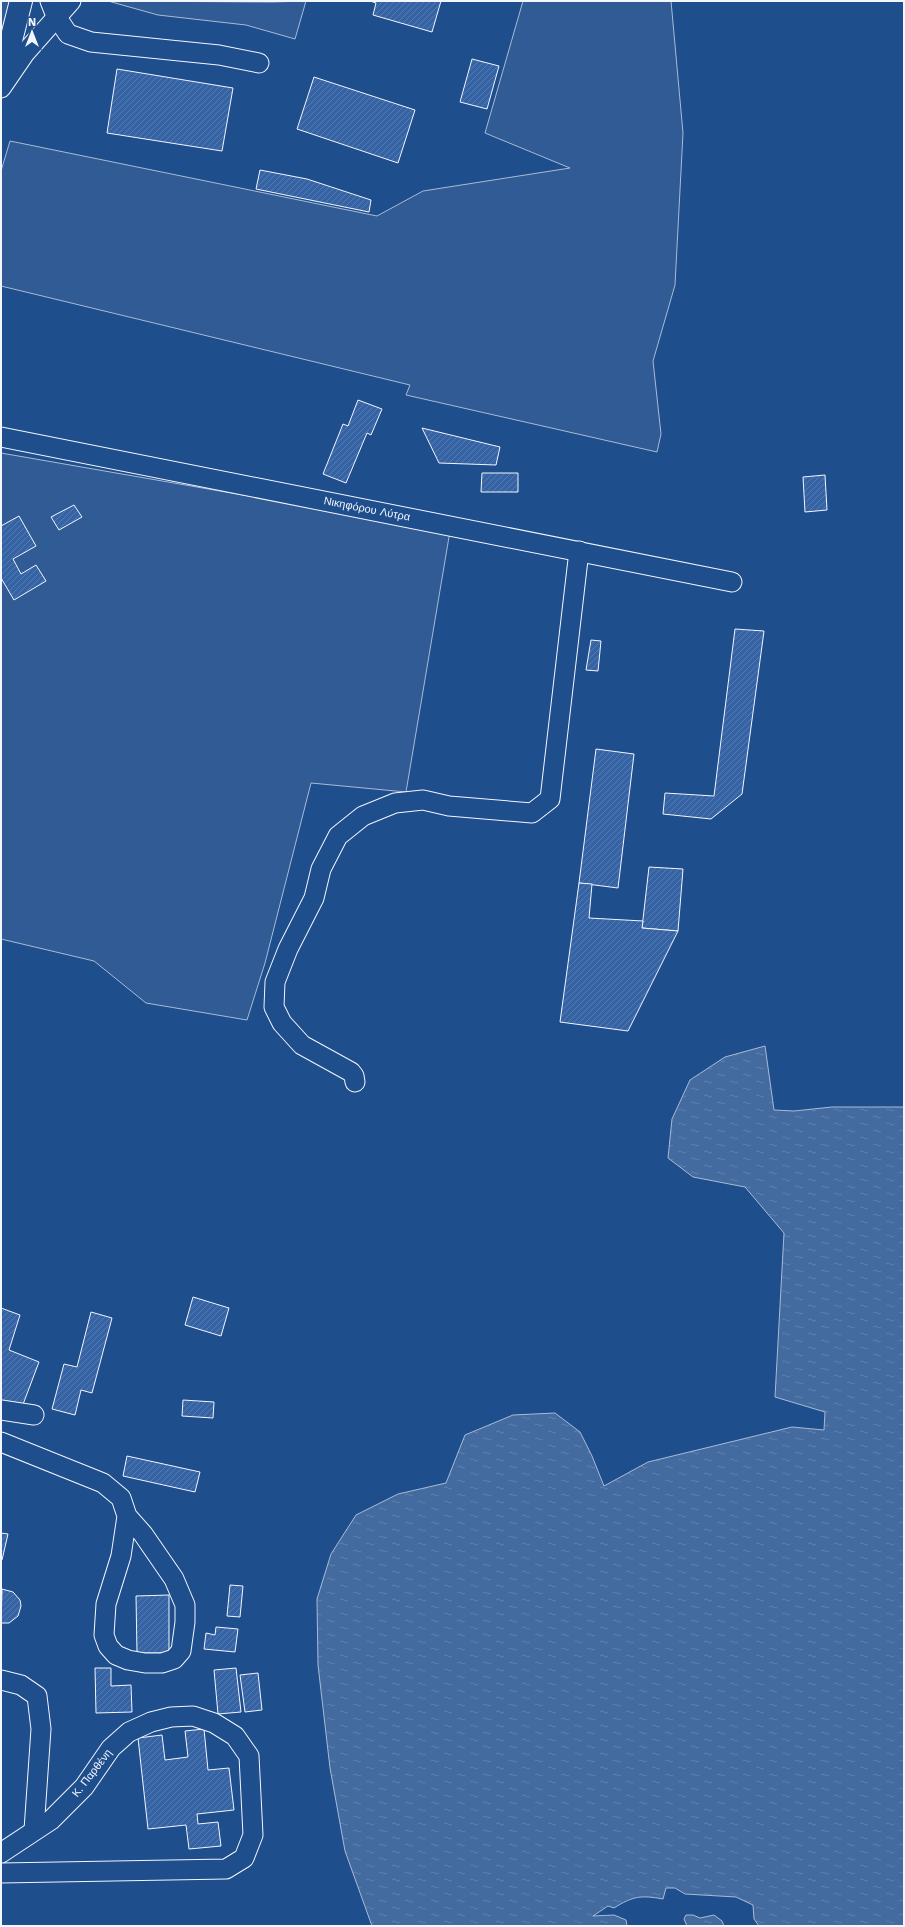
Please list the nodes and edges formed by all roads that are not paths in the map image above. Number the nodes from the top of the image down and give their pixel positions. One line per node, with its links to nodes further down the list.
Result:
1 (21, 1): 5 (main road)
2 (71, 1): 3 (street)
3 (53, 9): 4 (street); 6 (street)
4 (259, 63)
5 (1, 80)
6 (1, 88)
7 (1, 437): 8 (street, Νικηφόρου Λύτρα)
8 (579, 551): 9 (street, Νικηφόρου Λύτρα); 10 (street)
9 (732, 582)
10 (355, 1082)
11 (1, 1410): 12 (street)
12 (34, 1415)
13 (1, 1442): 14 (street)
14 (127, 1516): 14 (street)
15 (1, 1680): 16 (street)
16 (34, 1830): 17 (street, Κ. Παρθένη); 18 (street, Κ. Παρθένη)
17 (1, 1853)
18 (1, 1873)

